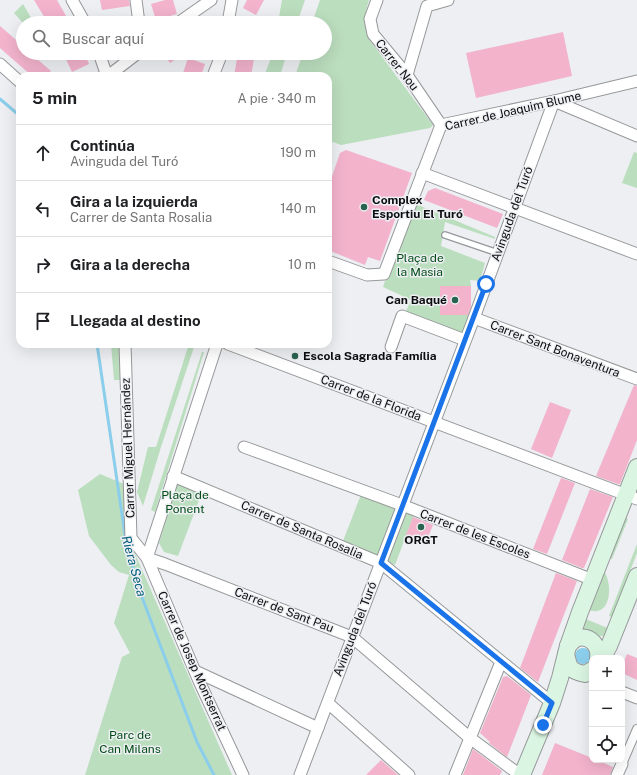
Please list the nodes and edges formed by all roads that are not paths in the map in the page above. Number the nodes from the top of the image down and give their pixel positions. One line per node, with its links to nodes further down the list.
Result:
1 (72, 0): 7 (street)
2 (136, 0): 8 (street)
3 (211, 0): 9 (street)
4 (232, 0): 10 (street)
5 (377, 0): 18 (street, Carrer Nou)
6 (448, 0): 18 (street)
7 (81, 16)
8 (139, 16)
9 (188, 16)
10 (229, 16)
11 (102, 60): 15 (street)
12 (129, 60): 16 (street)
13 (219, 60): 17 (street)
14 (0, 64): 19 (street)
15 (106, 72)
16 (113, 72)
17 (215, 72)
18 (406, 75): 22 (street, Carrer Nou)
19 (16, 78)
20 (637, 81): 21 (street, Carrer de Joaquim Blume)
21 (554, 101): 22 (street, Carrer de Joaquim Blume); 23 (street); 25 (street, Avinguda del Turó)
22 (441, 125): 24 (street, Carrer de Joaquim Blume)
23 (637, 136)
24 (422, 173): 25 (street); 29 (street, Carrer de Joaquim Blume)
25 (514, 208): 27 (street, Avinguda del Turó); 28 (street)
26 (445, 235): 27 (lane)
27 (498, 253): 30 (street, Avinguda del Turó)
28 (637, 254)
29 (332, 262)
30 (474, 318): 31 (street, Avinguda del Turó); 36 (street, Carrer Sant Bonaventura)
31 (465, 340): 32 (street); 37 (street, Avinguda del Turó)
32 (391, 347)
33 (125, 348): 43 (street, Carrer Miguel Hernández)
34 (216, 348): 40 (street)
35 (239, 348): 37 (street, Carrer de la Florida)
36 (637, 379)
37 (434, 422): 41 (street, Carrer de la Florida); 42 (street, Avinguda del Turó)
38 (244, 447): 42 (street, Carrer de les Escoles)
39 (637, 467): 41 (main road)
40 (173, 476): 44 (street); 45 (street, Carrer de Santa Rosalia)
41 (631, 497): 47 (main road)
42 (402, 505): 45 (street, Avinguda del Turó); 47 (street, Carrer de les Escoles)
43 (139, 549): 44 (street, Carrer de Josep Montserrat)
44 (146, 558): 48 (street, Carrer de Sant Pau); 53 (street, Carrer de Josep Montserrat)
45 (381, 563): 48 (street, Avinguda del Turó); 52 (street, Carrer de Santa Rosalia)
46 (637, 576): 51 (main road)
47 (592, 580): 49 (main road)
48 (352, 637): 58 (street, Avinguda del Turó); 61 (street, Carrer de Sant Pau)
49 (567, 650): 50 (main road); 54 (main road); 57 (main road)
50 (598, 655)
51 (604, 655)
52 (500, 662): 57 (street, Carrer de Santa Rosalia); 61 (street)
53 (195, 671): 59 (street); 64 (street, Carrer de Josep Montserrat)
54 (587, 674): 57 (main road)
55 (625, 693): 56 (street)
56 (637, 698)
57 (553, 701): 67 (main road)
58 (328, 702): 59 (street, Avinguda del Turó); 65 (street)
59 (318, 728): 63 (street, Avinguda del Turó)
60 (637, 729): 62 (street)
61 (470, 738): 66 (street); 67 (street, Carrer de Sant Pau)
62 (622, 764): 68 (street)
63 (304, 773)
64 (243, 775)
65 (409, 775)
66 (455, 775)
67 (521, 775)
68 (617, 775)

